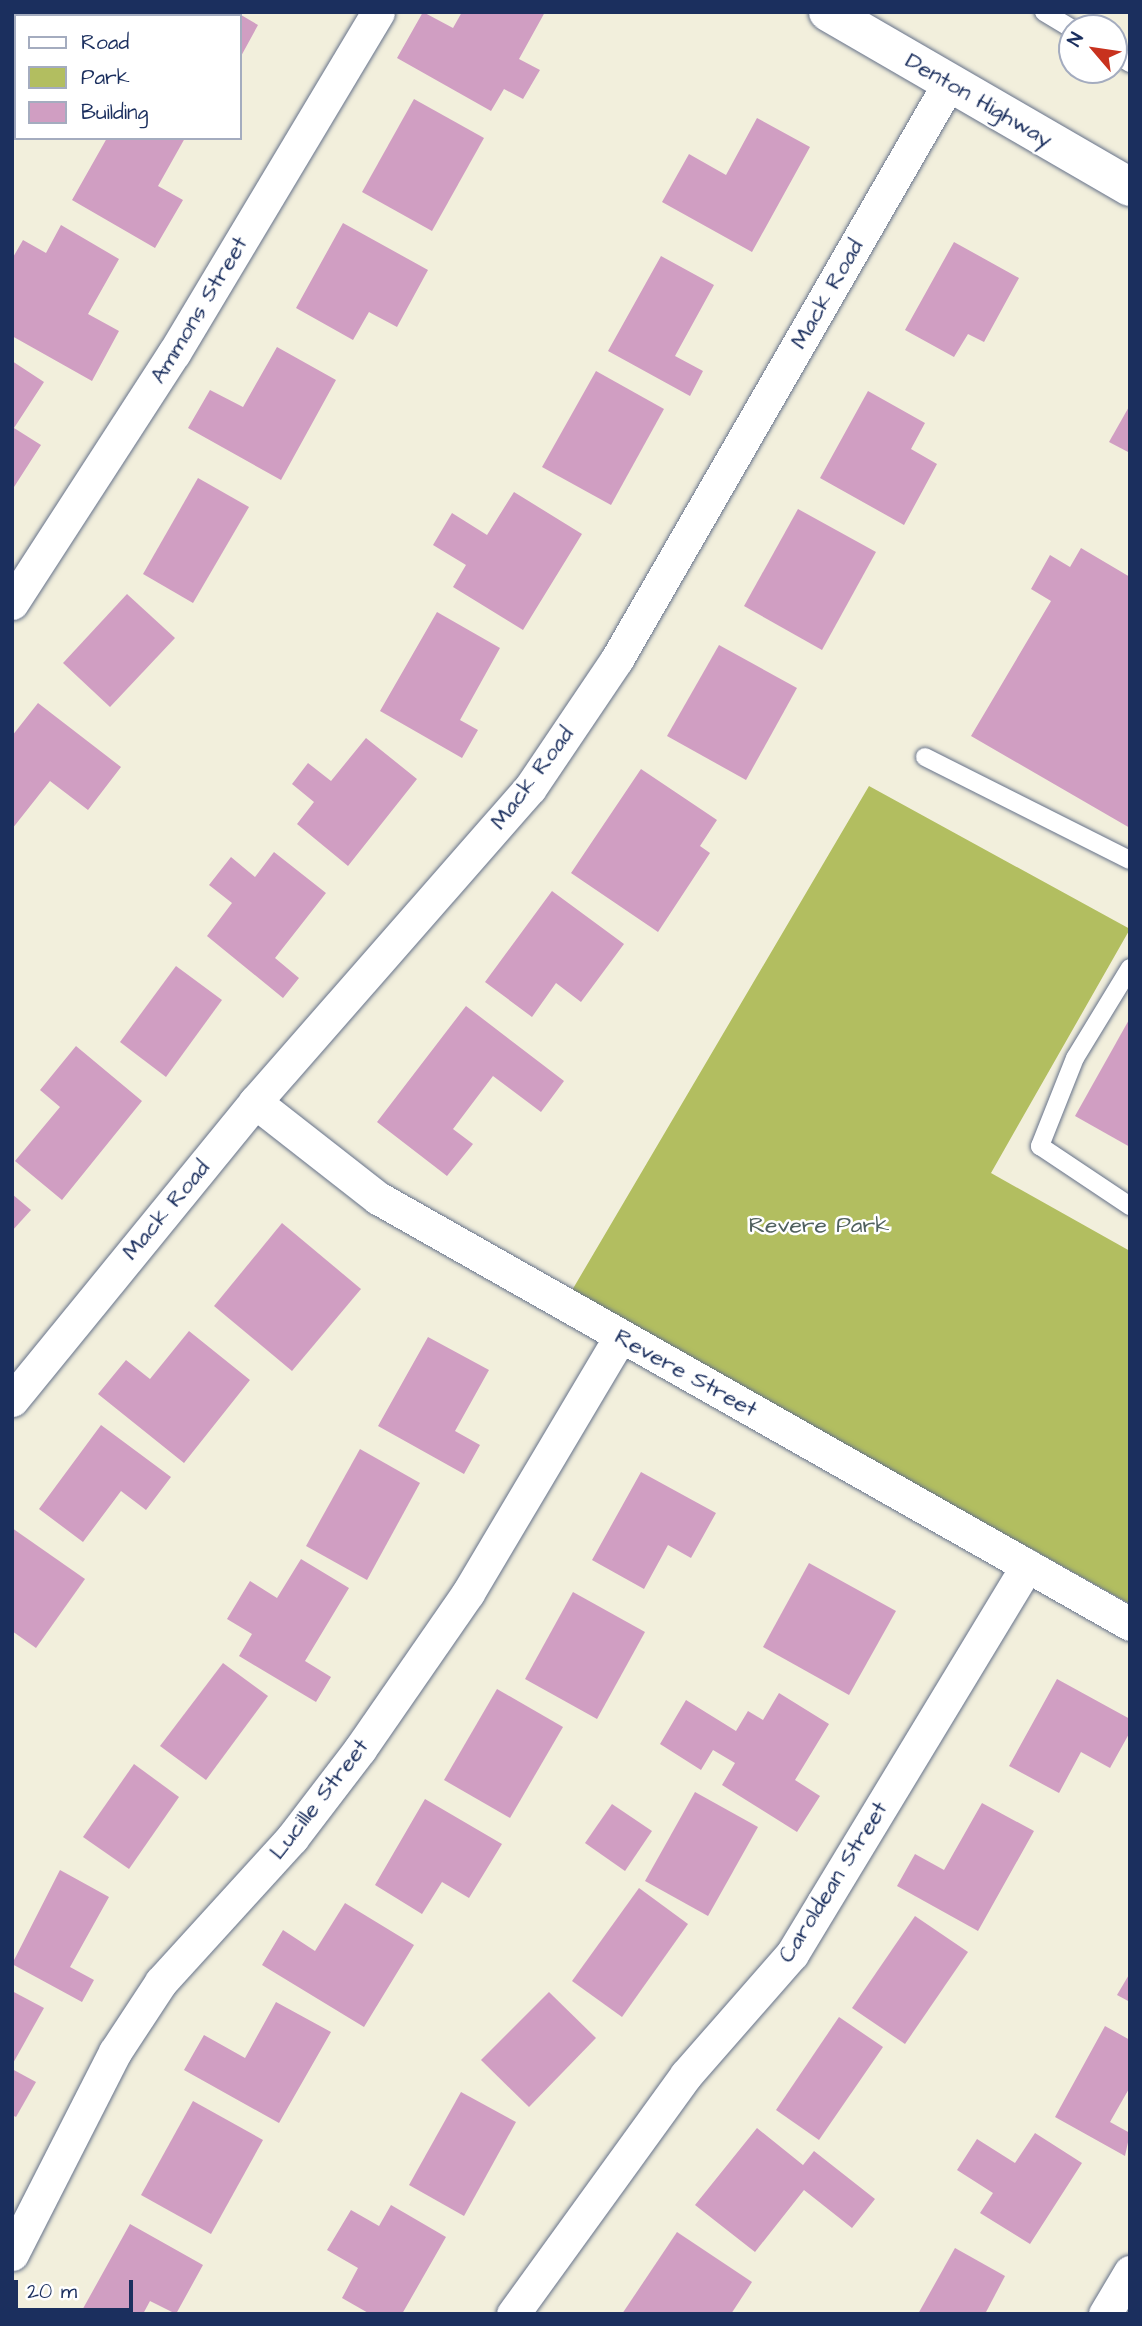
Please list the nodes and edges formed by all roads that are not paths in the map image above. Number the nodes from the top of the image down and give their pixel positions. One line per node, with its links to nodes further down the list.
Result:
1 (377, 12): 5 (street, Ammons Street)
2 (828, 12): 3 (main road, Denton Highway)
3 (949, 83): 4 (main road, Denton Highway); 9 (street, Mack Road)
4 (1130, 187)
5 (12, 603)
6 (925, 757): 7 (lane)
7 (1130, 860)
8 (1130, 968): 10 (lane)
9 (255, 1102): 11 (street, Revere Street); 12 (street, Mack Road)
10 (1130, 1206)
11 (620, 1337): 13 (street, Revere Street); 15 (street, Lucille Street)
12 (12, 1400)
13 (1027, 1566): 14 (street, Revere Street); 17 (street, Caroldean Street)
14 (1130, 1624)
15 (12, 2255)
16 (1130, 2272): 18 (street)
17 (513, 2314)
18 (1105, 2314)

